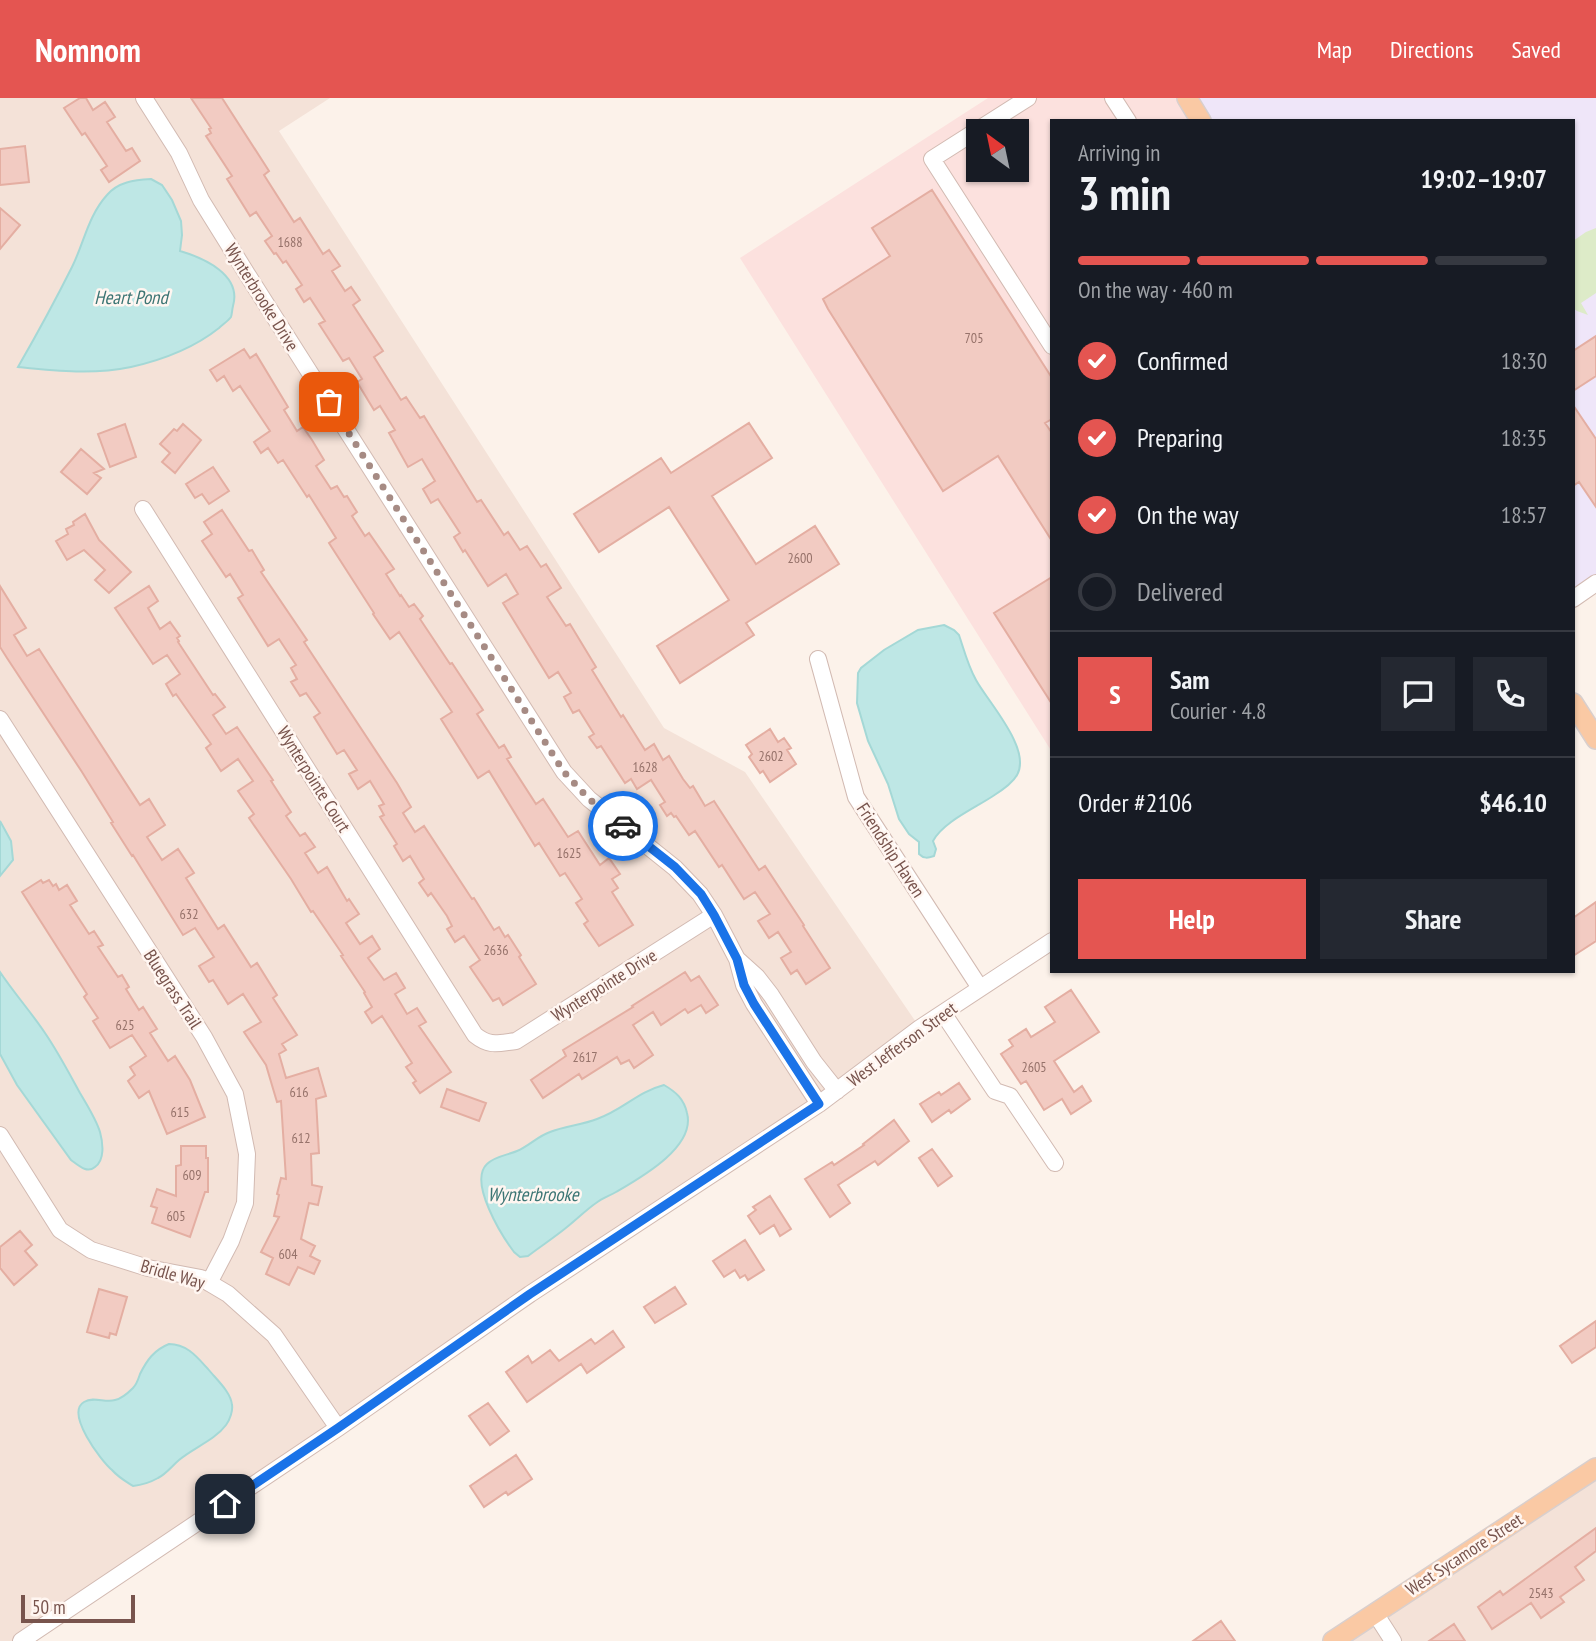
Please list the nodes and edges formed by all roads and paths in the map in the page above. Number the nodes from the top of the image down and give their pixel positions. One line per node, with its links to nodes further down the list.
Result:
1 (144, 98): 15 (street, Wynterbrooke Drive)
2 (1028, 98): 7 (street)
3 (1113, 98): 5 (street)
4 (1187, 98): 6 (main road)
5 (1127, 119)
6 (1200, 119)
7 (1050, 343)
8 (143, 509): 20 (street, Wynterpointe Court)
9 (1596, 583): 10 (street)
10 (1575, 598)
11 (818, 659): 18 (street, Friendship Haven)
12 (1575, 706): 14 (main road)
13 (0, 719): 25 (street, Bluegrass Trail)
14 (1596, 739)
15 (714, 915): 17 (street, Wynterbrooke Drive); 20 (street, Wynterpointe Drive)
16 (1050, 942): 18 (street, West Jefferson Street)
17 (737, 959): 21 (street, Wynterbrooke Drive); 22 (street)
18 (980, 988): 19 (street, West Jefferson Street)
19 (943, 1013): 21 (street, West Jefferson Street); 24 (street)
20 (489, 1044)
21 (837, 1091): 22 (street, West Jefferson Street)
22 (819, 1104): 26 (street, West Jefferson Street)
23 (0, 1135): 25 (street, Bridle Way)
24 (1055, 1163)
25 (209, 1283): 26 (street, Bridle Way)
26 (338, 1428): 29 (street, West Jefferson Street)
27 (1596, 1468): 28 (main road, West Sycamore Street)
28 (1375, 1614): 30 (main road, West Sycamore Street); 31 (street)
29 (21, 1641)
30 (1333, 1641)
31 (1392, 1641)

